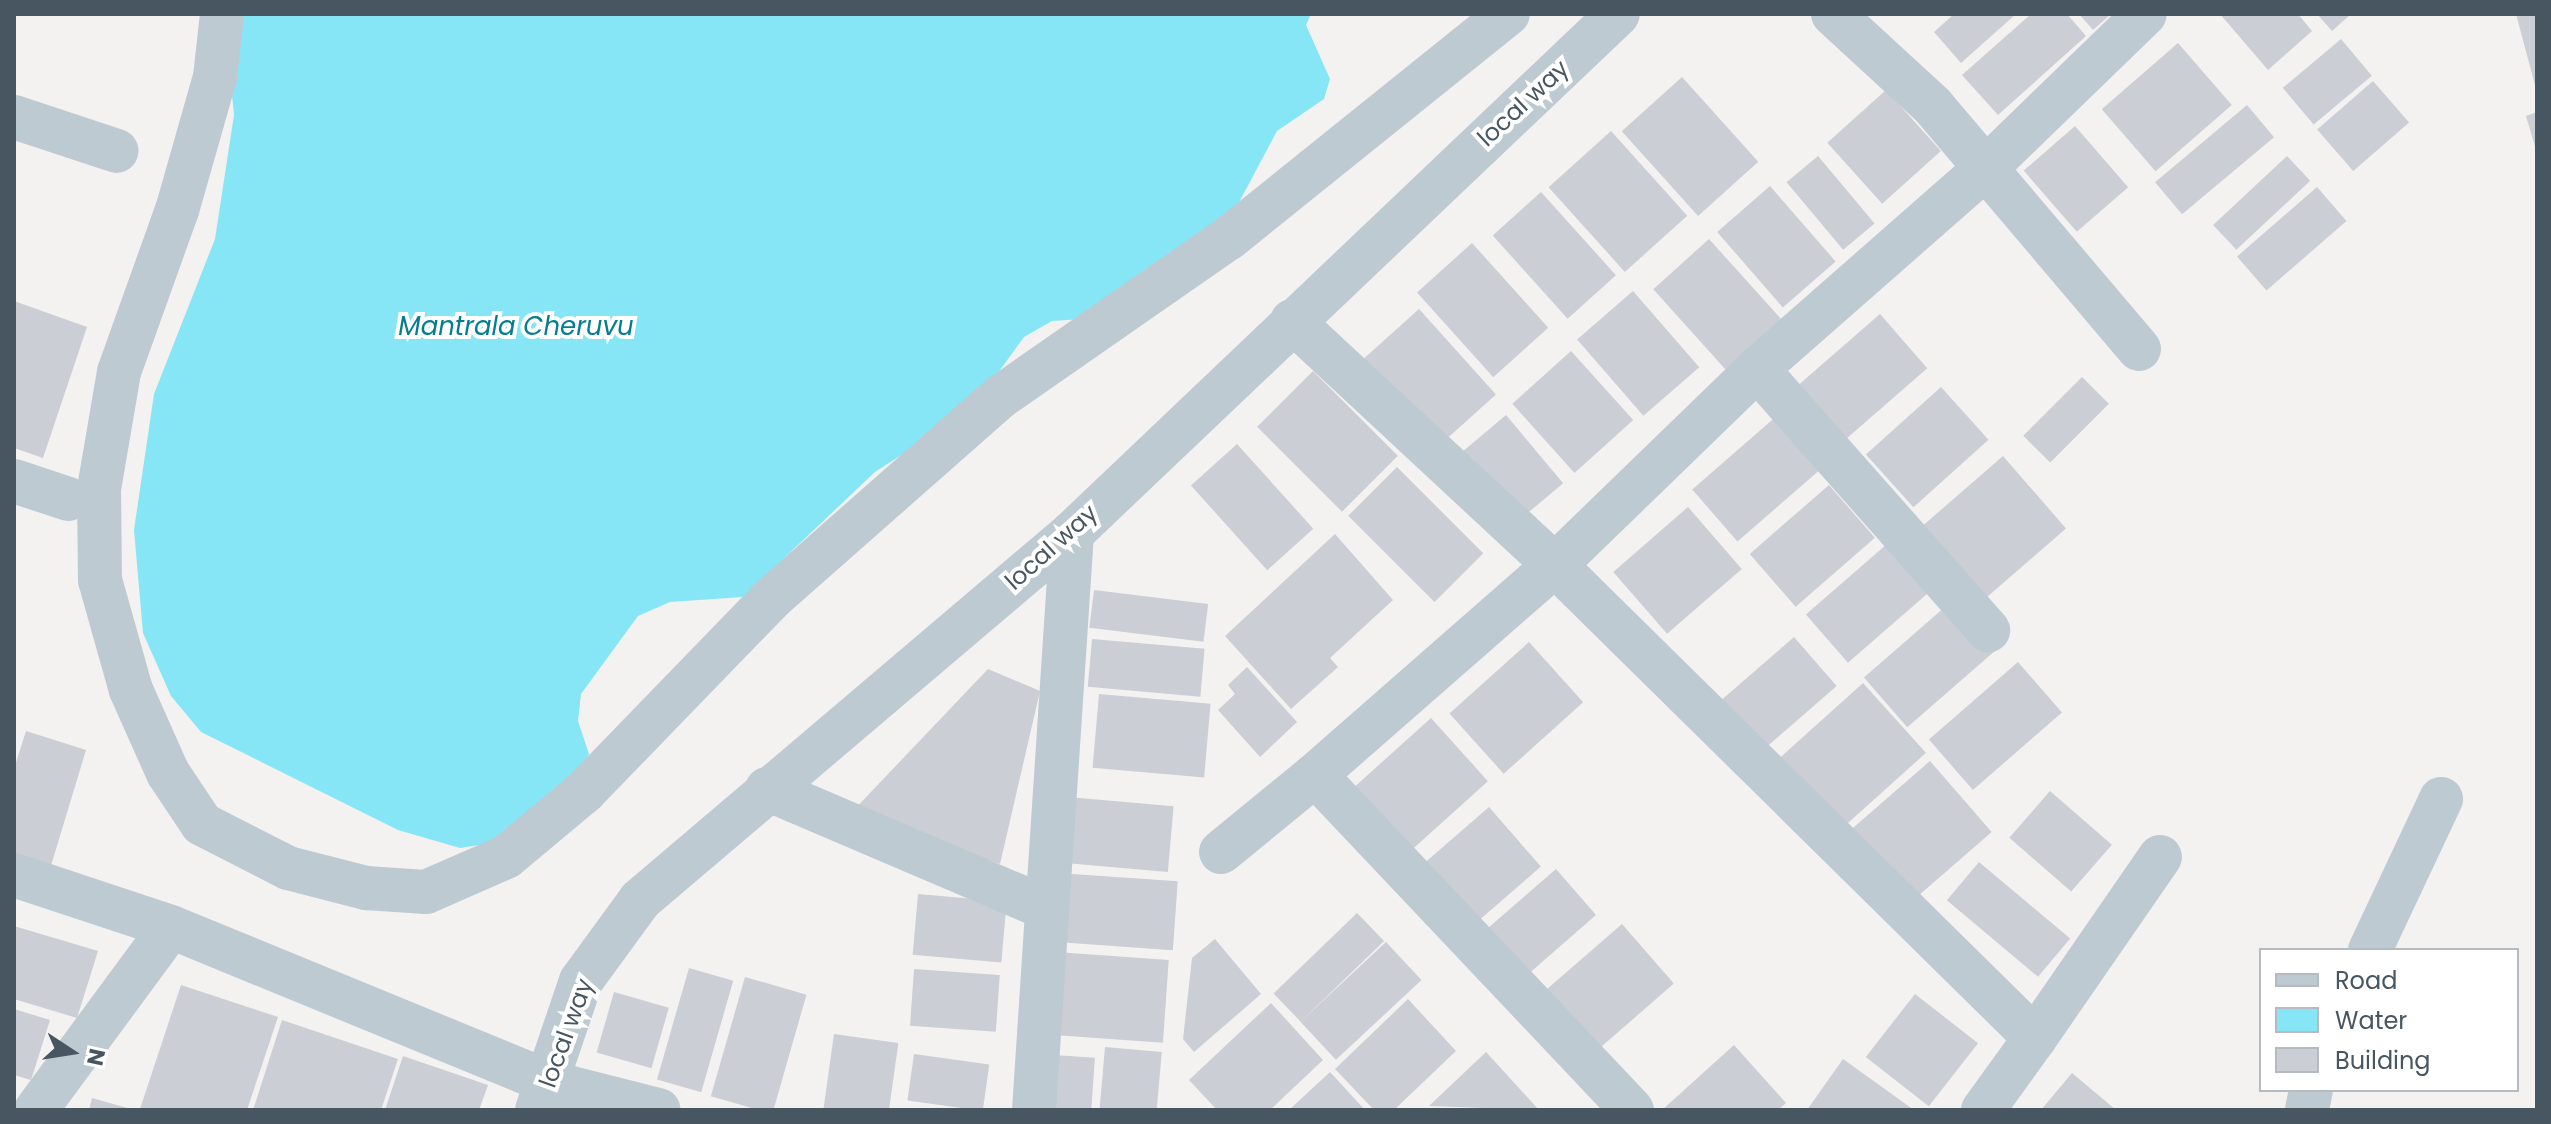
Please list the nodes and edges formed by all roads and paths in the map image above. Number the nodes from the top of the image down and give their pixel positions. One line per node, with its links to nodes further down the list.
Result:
1 (222, 14): 2 (street)
2 (1508, 14)
3 (1618, 14): 9 (street, local way)
4 (1833, 14): 8 (street)
5 (2145, 14): 8 (street)
6 (14, 117): 7 (street)
7 (117, 151)
8 (1986, 168): 10 (street); 11 (street)
9 (1292, 321): 14 (street, local way); 15 (street)
10 (2139, 349)
11 (1757, 369): 15 (street); 16 (street)
12 (14, 481): 13 (street)
13 (68, 499)
14 (1072, 533): 18 (street, local way); 23 (street)
15 (1555, 565): 17 (street); 26 (street)
16 (1988, 630)
17 (1315, 775): 20 (street); 31 (street)
18 (767, 789): 23 (street); 27 (street, local way)
19 (2441, 799): 25 (street)
20 (1221, 852)
21 (2160, 857): 26 (street)
22 (14, 875): 24 (street)
23 (1046, 908): 30 (street)
24 (171, 927): 27 (street); 28 (street)
25 (2371, 948)
26 (2035, 1038): 32 (street)
27 (543, 1096): 29 (street)
28 (36, 1110)
29 (659, 1110)
30 (1034, 1110)
31 (1632, 1110)
32 (1983, 1110)

